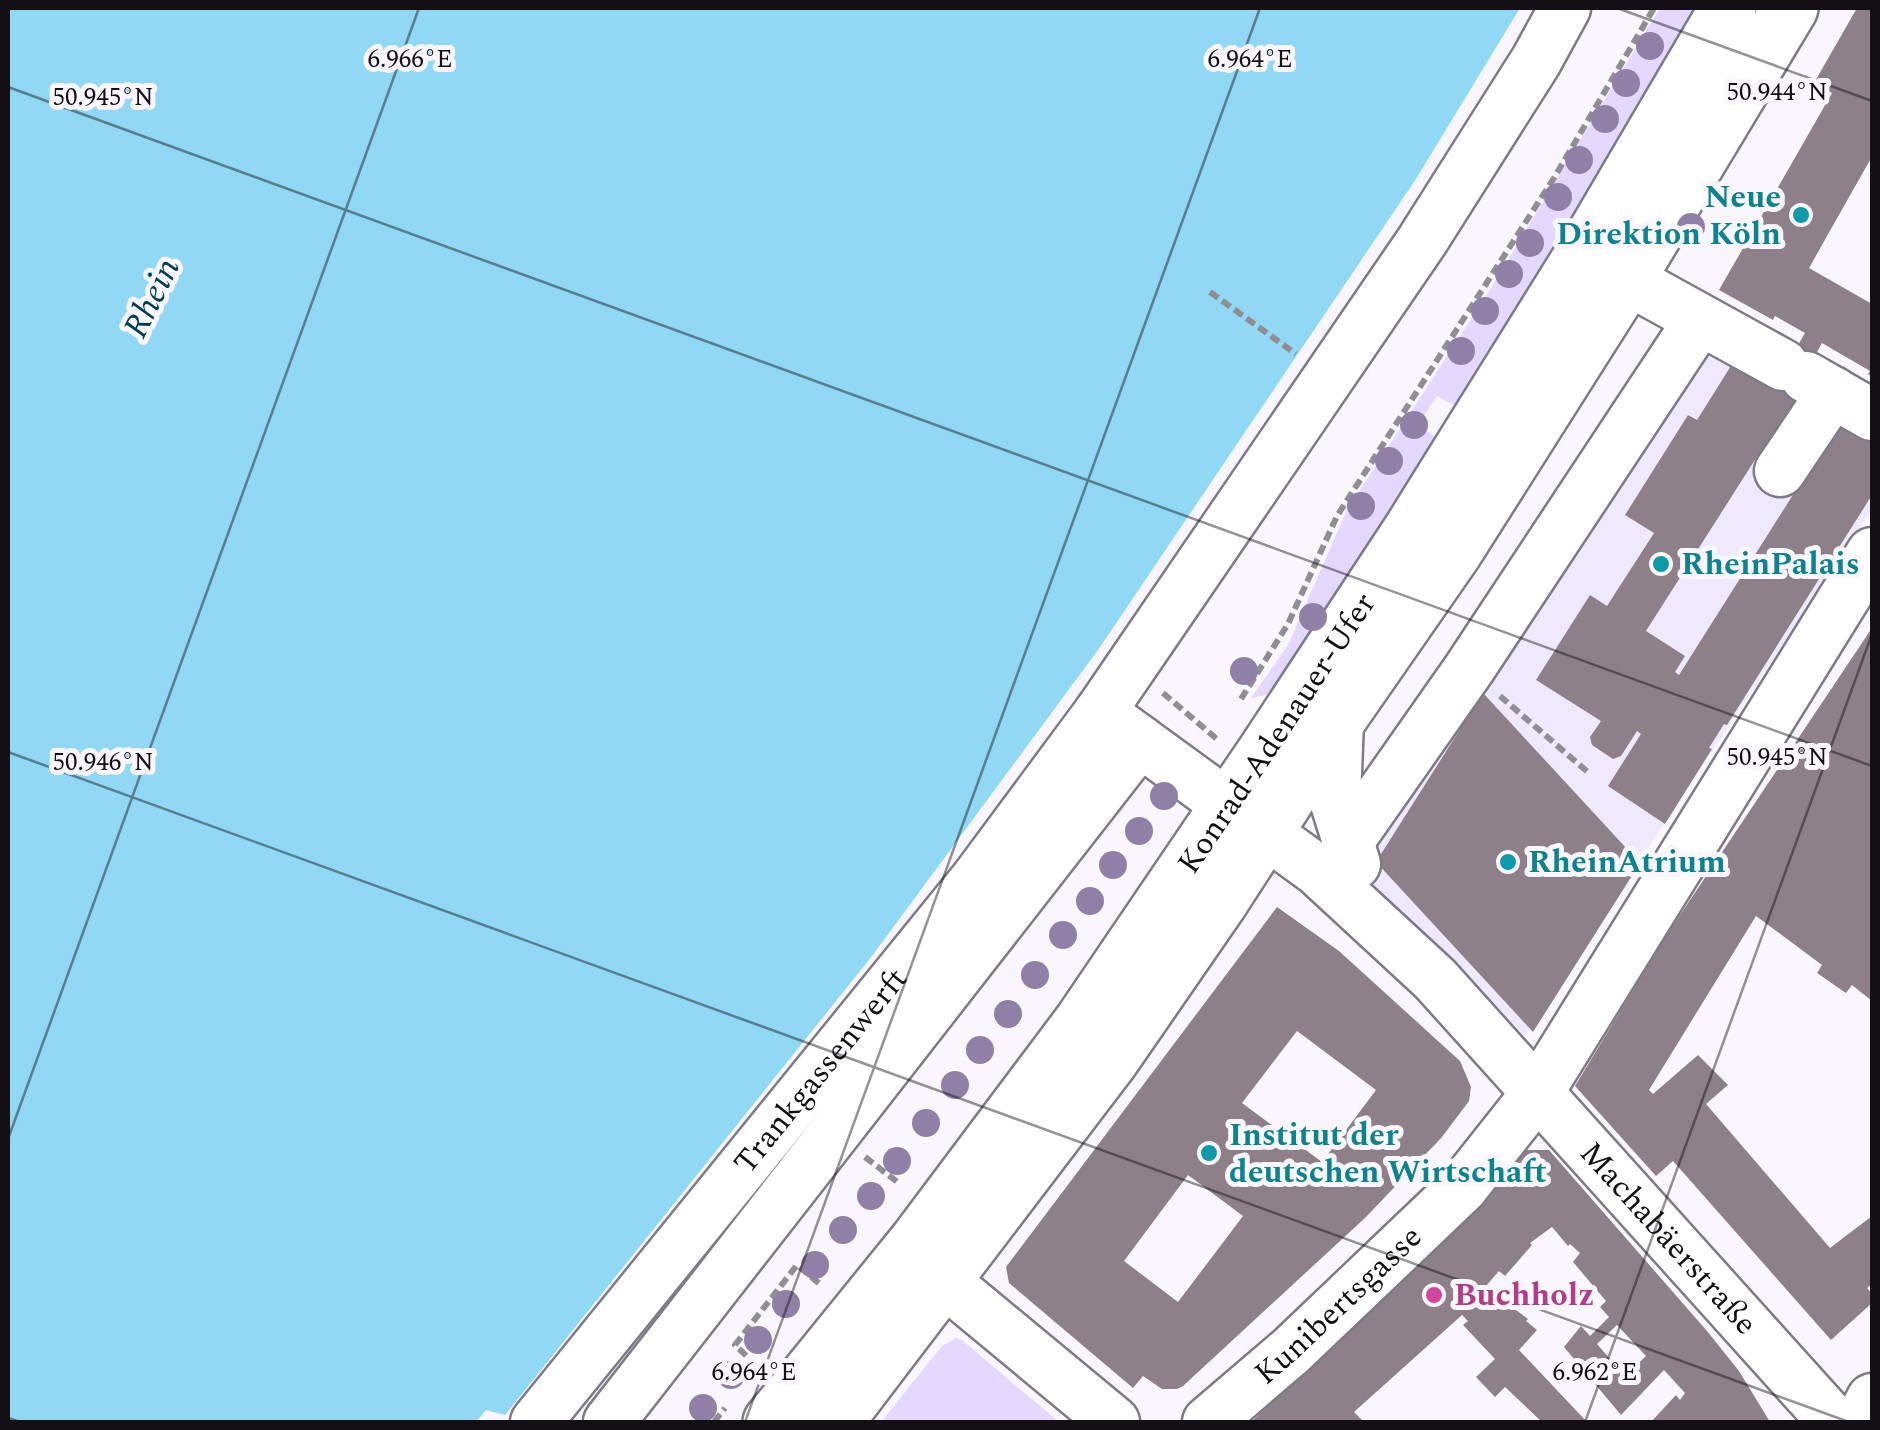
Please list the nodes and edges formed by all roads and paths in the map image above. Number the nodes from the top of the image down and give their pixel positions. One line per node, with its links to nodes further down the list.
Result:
1 (1565, 8): 8 (street, Trankgassenwerft)
2 (1654, 8): 14 (path)
3 (1728, 8): 19 (main road, Konrad-Adenauer-Ufer)
4 (1790, 8): 5 (main road, Konrad-Adenauer-Ufer)
5 (1627, 279): 7 (street); 16 (main road, Konrad-Adenauer-Ufer)
6 (1210, 292): 8 (path)
7 (1699, 321): 9 (street); 20 (street)
8 (1330, 379): 12 (street, Trankgassenwerft)
9 (1824, 387): 10 (street)
10 (1780, 471)
11 (1872, 553): 22 (street, Kunibertsgasse)
12 (1132, 666): 15 (street, Trankgassenwerft); 19 (path)
13 (1510, 704): 18 (path)
14 (1237, 708)
15 (1100, 712): 17 (street); 29 (street, Trankgassenwerft)
16 (1338, 719): 19 (main road, Konrad-Adenauer-Ufer); 20 (street, Machabäerstraße)
17 (1140, 741): 19 (street, Machabäerstraße); 30 (street)
18 (1590, 774)
19 (1232, 775): 21 (street, Machabäerstraße); 25 (main road, Konrad-Adenauer-Ufer); 31 (main road, Konrad-Adenauer-Ufer)
20 (1347, 843): 21 (street, Machabäerstraße)
21 (1379, 925): 22 (street, Machabäerstraße)
22 (1538, 1092): 34 (street, Kunibertsgasse); 35 (street, Machabäerstraße)
23 (881, 1169): 24 (path)
24 (900, 1184)
25 (944, 1281): 32 (main road, Konrad-Adenauer-Ufer); 33 (street)
26 (822, 1285): 27 (path)
27 (758, 1366)
28 (1872, 1399): 36 (street)
29 (536, 1422)
30 (609, 1422)
31 (772, 1422)
32 (835, 1422)
33 (1114, 1422)
34 (1208, 1422)
35 (1834, 1422)
36 (1860, 1422)

